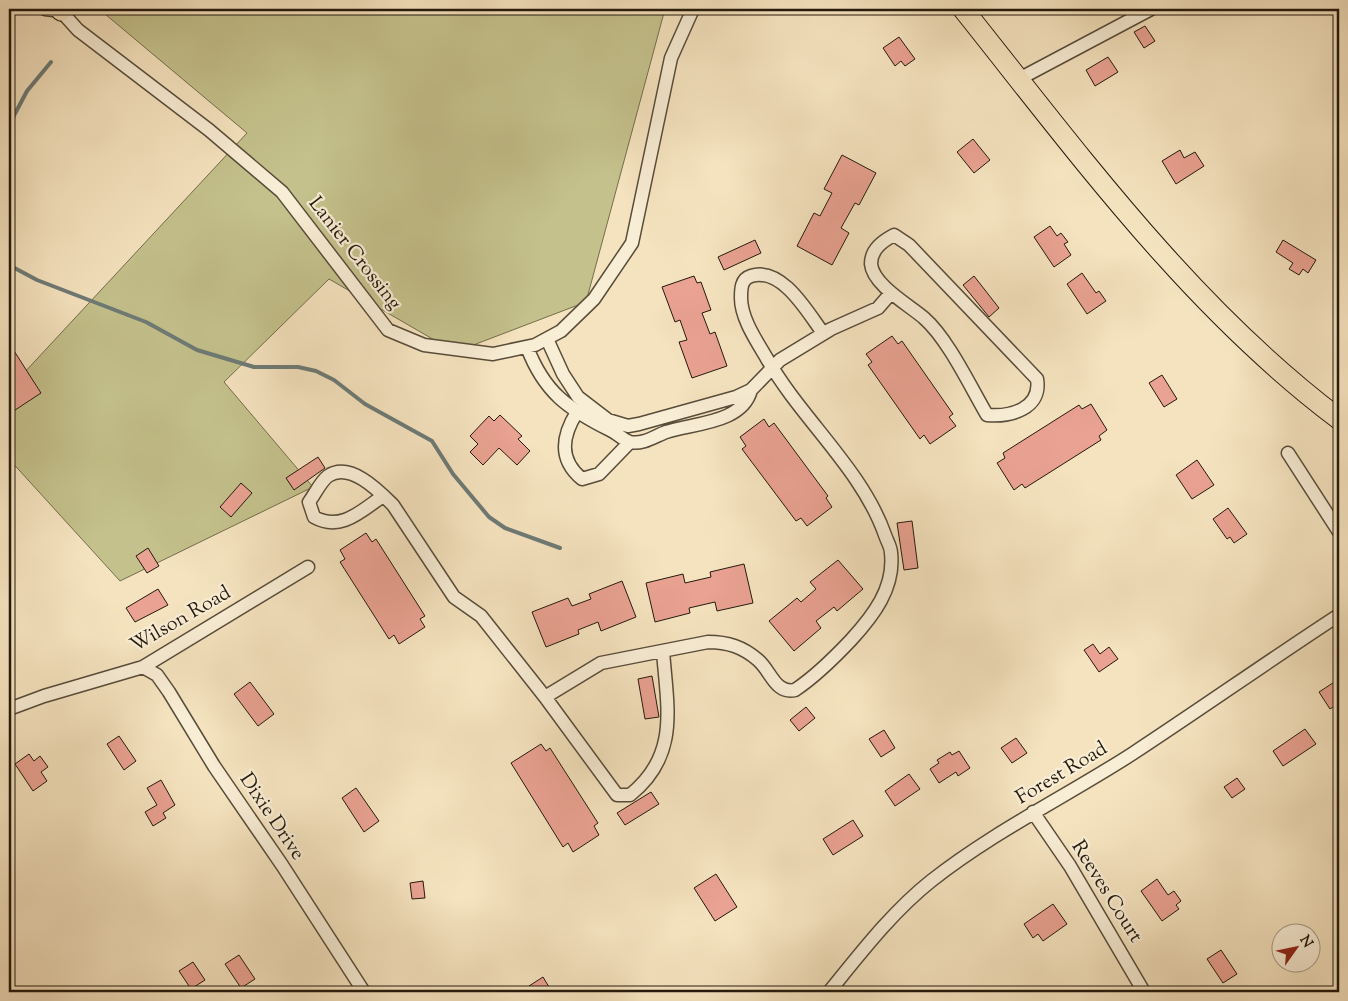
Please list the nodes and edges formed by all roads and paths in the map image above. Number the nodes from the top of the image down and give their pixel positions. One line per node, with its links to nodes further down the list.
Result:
1 (56, 9): 9 (street, Lanier Crossing)
2 (693, 9): 8 (street, Lanier Crossing)
3 (963, 9): 5 (highway)
4 (1151, 9): 5 (street)
5 (1019, 79): 13 (highway)
6 (891, 294): 6 (street); 7 (street)
7 (823, 333): 10 (street); 10 (street)
8 (547, 339): 9 (street, Lanier Crossing); 11 (street)
9 (527, 347): 12 (street)
10 (772, 368): 11 (street); 20 (street)
11 (751, 390): 14 (street)
12 (577, 412): 14 (street); 14 (street)
13 (1339, 419)
14 (630, 442)
15 (1288, 453): 17 (street)
16 (384, 496): 16 (street); 22 (street)
17 (1339, 532)
18 (308, 567): 21 (street, Wilson Road)
19 (1339, 615): 24 (street, Forest Road)
20 (663, 650): 22 (street); 22 (street)
21 (143, 668): 23 (street, Wilson Road); 25 (street, Dixie Drive)
22 (545, 697)
23 (9, 709)
24 (1033, 812): 26 (street, Forest Road); 27 (street, Reeves Court)
25 (364, 992)
26 (828, 992)
27 (1144, 992)

